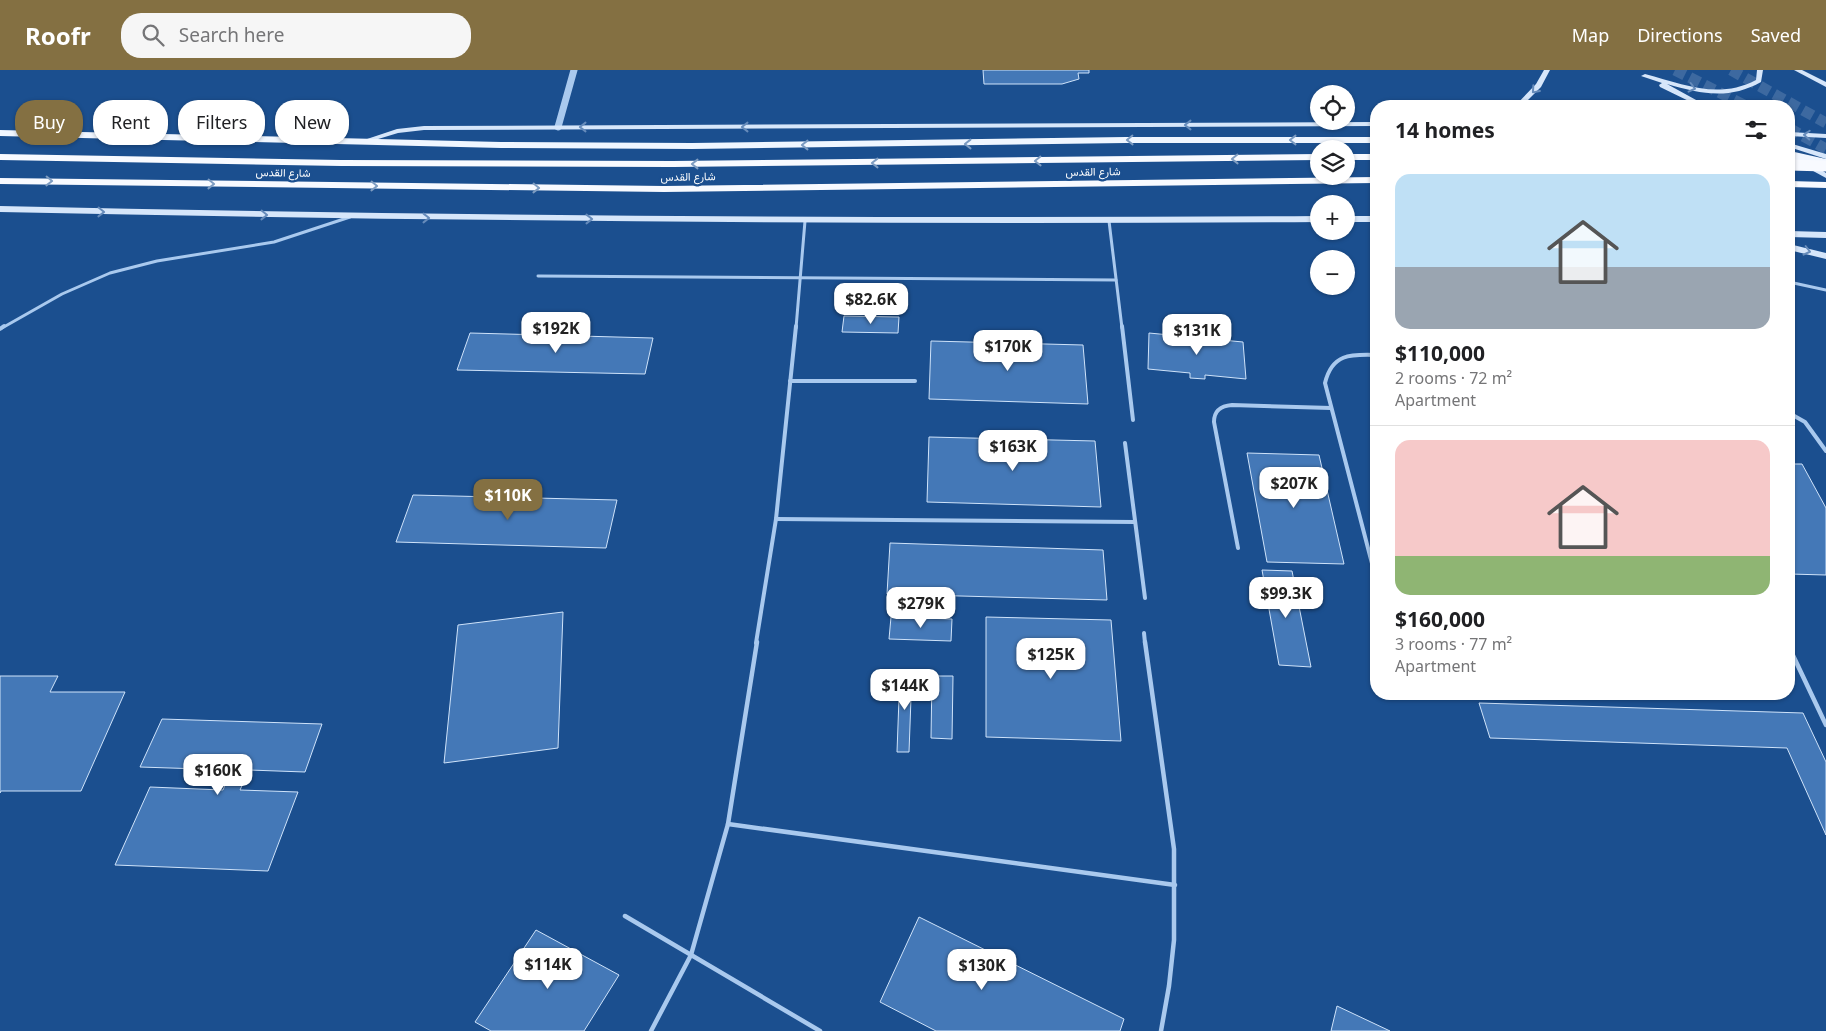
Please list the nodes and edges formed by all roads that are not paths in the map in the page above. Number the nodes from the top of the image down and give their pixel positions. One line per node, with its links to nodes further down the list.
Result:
1 (574, 70): 11 (street)
2 (1547, 70): 8 (main road, one-way to 8)
3 (1636, 70): 6 (main road)
4 (1760, 70): 6 (main road, one-way to 4)
5 (1798, 70): 7 (main road)
6 (1645, 76): 9 (main road)
7 (1826, 85)
8 (1524, 100)
9 (1692, 100)
10 (1370, 124): 11 (main road, one-way to 11)
11 (558, 127): 16 (main road)
12 (0, 132): 16 (main road)
13 (1795, 134): 14 (main road, one-way to 13)
14 (1826, 136)
15 (1370, 140): 16 (main road, one-way to 16)
16 (365, 141)
17 (1795, 147): 23 (main road)
18 (0, 157): 19 (highway, شارع القدس, one-way to 18)
19 (1310, 157)
20 (1355, 157): 21 (highway)
21 (1370, 157)
22 (1795, 157): 26 (main road, bridge)
23 (1826, 157)
24 (1795, 158): 27 (main road)
25 (1795, 165): 26 (highway, bridge)
26 (1826, 165)
27 (1826, 176)
28 (1370, 180): 29 (highway, شارع القدس, one-way to 28)
29 (0, 181)
30 (1795, 184): 31 (highway)
31 (1826, 185)
32 (0, 209): 33 (main road, one-way to 33)
33 (350, 217): 37 (main road, one-way to 37); 48 (lane)
34 (1310, 219): 38 (main road)
35 (1355, 219): 36 (main road)
36 (1370, 219)
37 (805, 221): 38 (main road); 44 (lane)
38 (1109, 221): 45 (lane)
39 (1795, 234): 40 (main road)
40 (1826, 235)
41 (1795, 248): 42 (main road, one-way to 42)
42 (1826, 256)
43 (538, 276): 44 (lane)
44 (801, 278): 45 (lane); 50 (lane)
45 (1116, 280): 54 (lane)
46 (1795, 283): 47 (lane)
47 (1826, 290)
48 (0, 329)
49 (1370, 354): 52 (lane)
50 (790, 381): 51 (lane); 57 (lane)
51 (915, 381)
52 (1330, 408): 59 (lane); 60 (lane)
53 (1795, 416): 56 (lane)
54 (1132, 420)
55 (1125, 443): 58 (lane)
56 (1826, 451)
57 (776, 519): 58 (lane); 65 (lane)
58 (1135, 522): 61 (lane)
59 (1238, 548)
60 (1370, 556)
61 (1145, 598)
62 (1144, 633): 66 (lane)
63 (1795, 660): 64 (lane)
64 (1826, 725)
65 (728, 824): 66 (lane); 68 (lane)
66 (1176, 885): 71 (lane)
67 (625, 916): 68 (lane)
68 (691, 955): 69 (lane); 70 (lane)
69 (651, 1031)
70 (820, 1031)
71 (1161, 1031)

